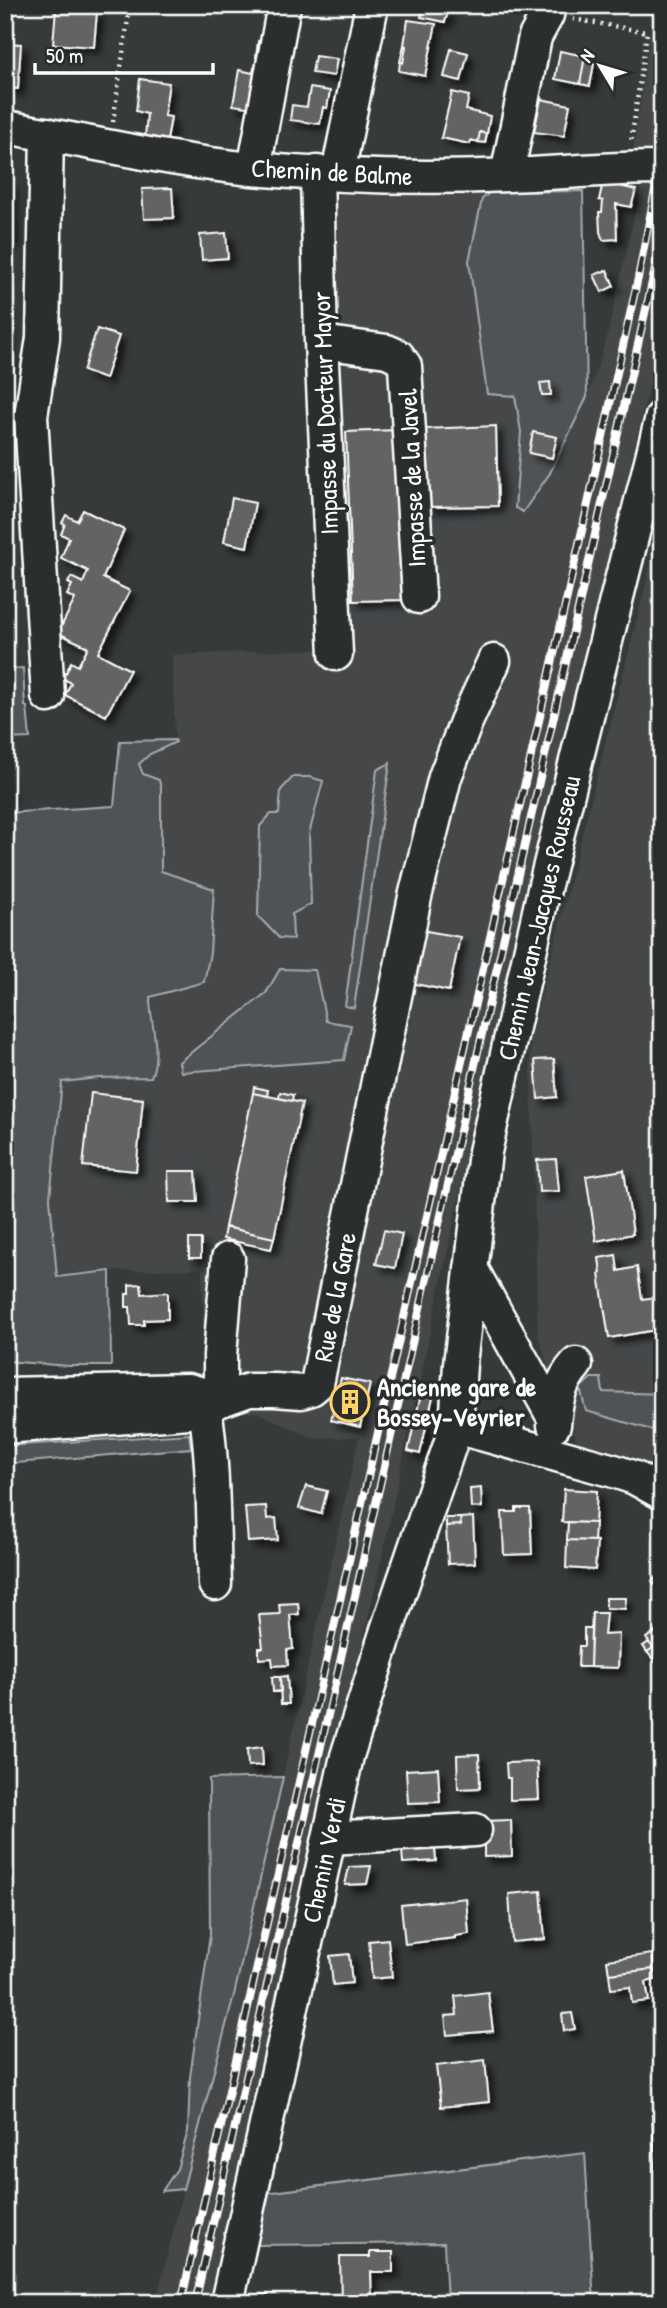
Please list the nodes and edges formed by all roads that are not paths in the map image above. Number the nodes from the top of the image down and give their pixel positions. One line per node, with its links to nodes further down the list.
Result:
1 (284, 5): 7 (street)
2 (372, 5): 8 (street, Impasse du Docteur Mayor)
3 (548, 10): 9 (street)
4 (5, 127): 5 (street, Chemin de Balme)
5 (47, 134): 7 (street, Chemin de Balme); 15 (street)
6 (662, 168): 9 (street, Chemin de Balme)
7 (254, 169): 8 (street, Chemin de Balme)
8 (328, 173): 9 (street, Chemin de Balme); 10 (street, Impasse du Docteur Mayor)
9 (507, 175)
10 (321, 342): 12 (street, Impasse de la Javel); 13 (street, Impasse du Docteur Mayor)
11 (662, 417): 17 (street, Chemin Jean-Jacques Rousseau)
12 (419, 597)
13 (336, 654)
14 (494, 661): 20 (street, Rue de la Gare)
15 (48, 696)
16 (228, 1259): 20 (street)
17 (471, 1268): 21 (street); 23 (street, Chemin Jean-Jacques Rousseau)
18 (576, 1364): 21 (street)
19 (5, 1394): 20 (street)
20 (212, 1403): 22 (street, Rue de la Gare); 26 (street)
21 (554, 1419): 24 (street)
22 (5, 1427)
23 (456, 1427): 24 (street); 28 (street, Chemin Verdi)
24 (552, 1454): 25 (street)
25 (662, 1493)
26 (215, 1584)
27 (475, 1830): 28 (street)
28 (329, 1838): 29 (street, Chemin Verdi)
29 (227, 2303)

